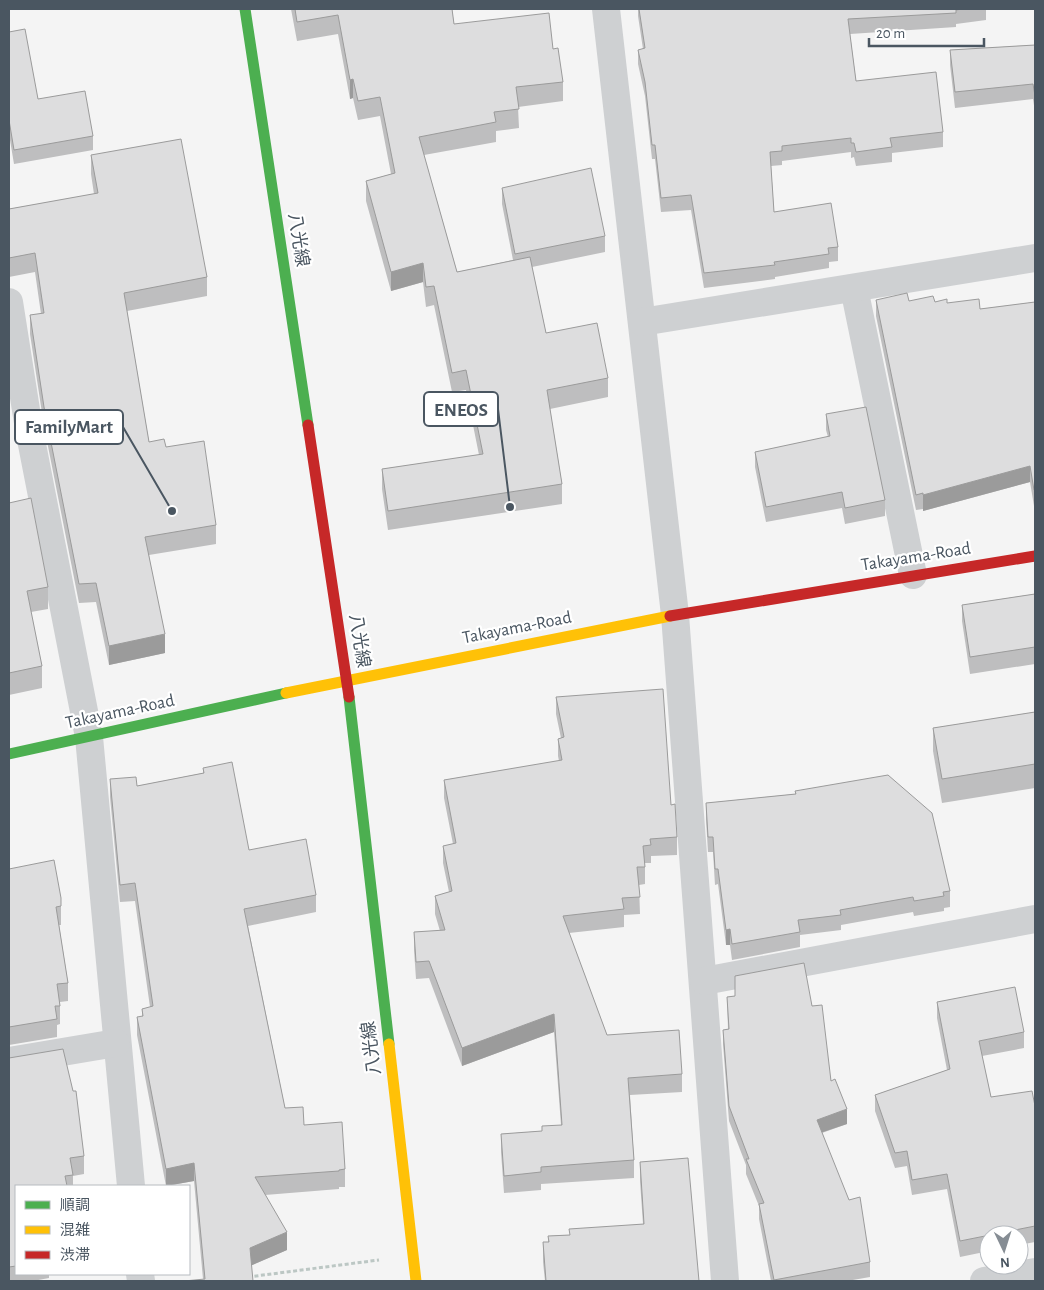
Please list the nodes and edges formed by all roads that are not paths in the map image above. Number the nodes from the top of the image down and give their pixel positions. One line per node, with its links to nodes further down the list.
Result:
1 (245, 9): 11 (street, 八光線)
2 (606, 9): 6 (street)
3 (1035, 258): 4 (street)
4 (854, 288): 6 (street); 9 (street)
5 (9, 302): 7 (street)
6 (642, 322): 10 (street)
7 (19, 431): 12 (street)
8 (1035, 556): 9 (street, Takayama-Road)
9 (913, 575): 10 (street, Takayama-Road)
10 (676, 615): 11 (street, Takayama-Road); 15 (street)
11 (347, 679): 12 (street, Takayama-Road); 20 (street, 八光線)
12 (89, 737): 13 (street, Takayama-Road); 16 (street)
13 (9, 754)
14 (1035, 919): 15 (street)
15 (704, 981): 21 (street)
16 (116, 1043): 17 (street); 18 (street)
17 (9, 1061)
18 (131, 1185)
19 (1035, 1272): 22 (street)
20 (416, 1281)
21 (725, 1281)
22 (984, 1281)

